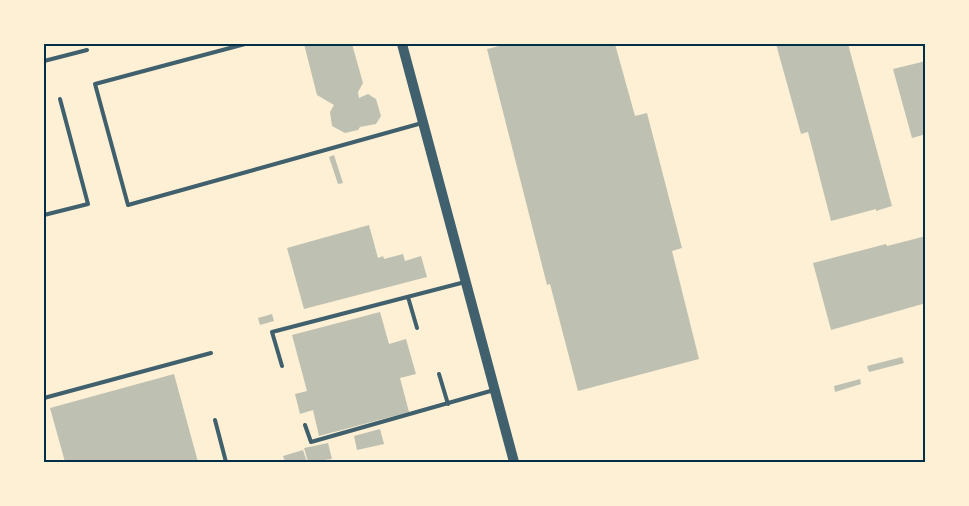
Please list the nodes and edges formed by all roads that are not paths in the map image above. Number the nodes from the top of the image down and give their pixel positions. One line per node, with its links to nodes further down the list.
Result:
1 (245, 44): 6 (lane)
2 (402, 44): 6 (street)
3 (87, 50): 4 (lane)
4 (44, 61)
5 (60, 99): 7 (lane)
6 (423, 122): 8 (street)
7 (44, 215)
8 (466, 282): 9 (lane); 14 (street)
9 (408, 297): 10 (lane); 12 (lane)
10 (417, 328)
11 (211, 353): 15 (lane)
12 (282, 366)
13 (439, 374): 16 (lane)
14 (495, 390): 16 (lane); 20 (street)
15 (44, 398)
16 (448, 404): 18 (lane)
17 (215, 420): 19 (lane)
18 (305, 425)
19 (226, 462)
20 (514, 462)

